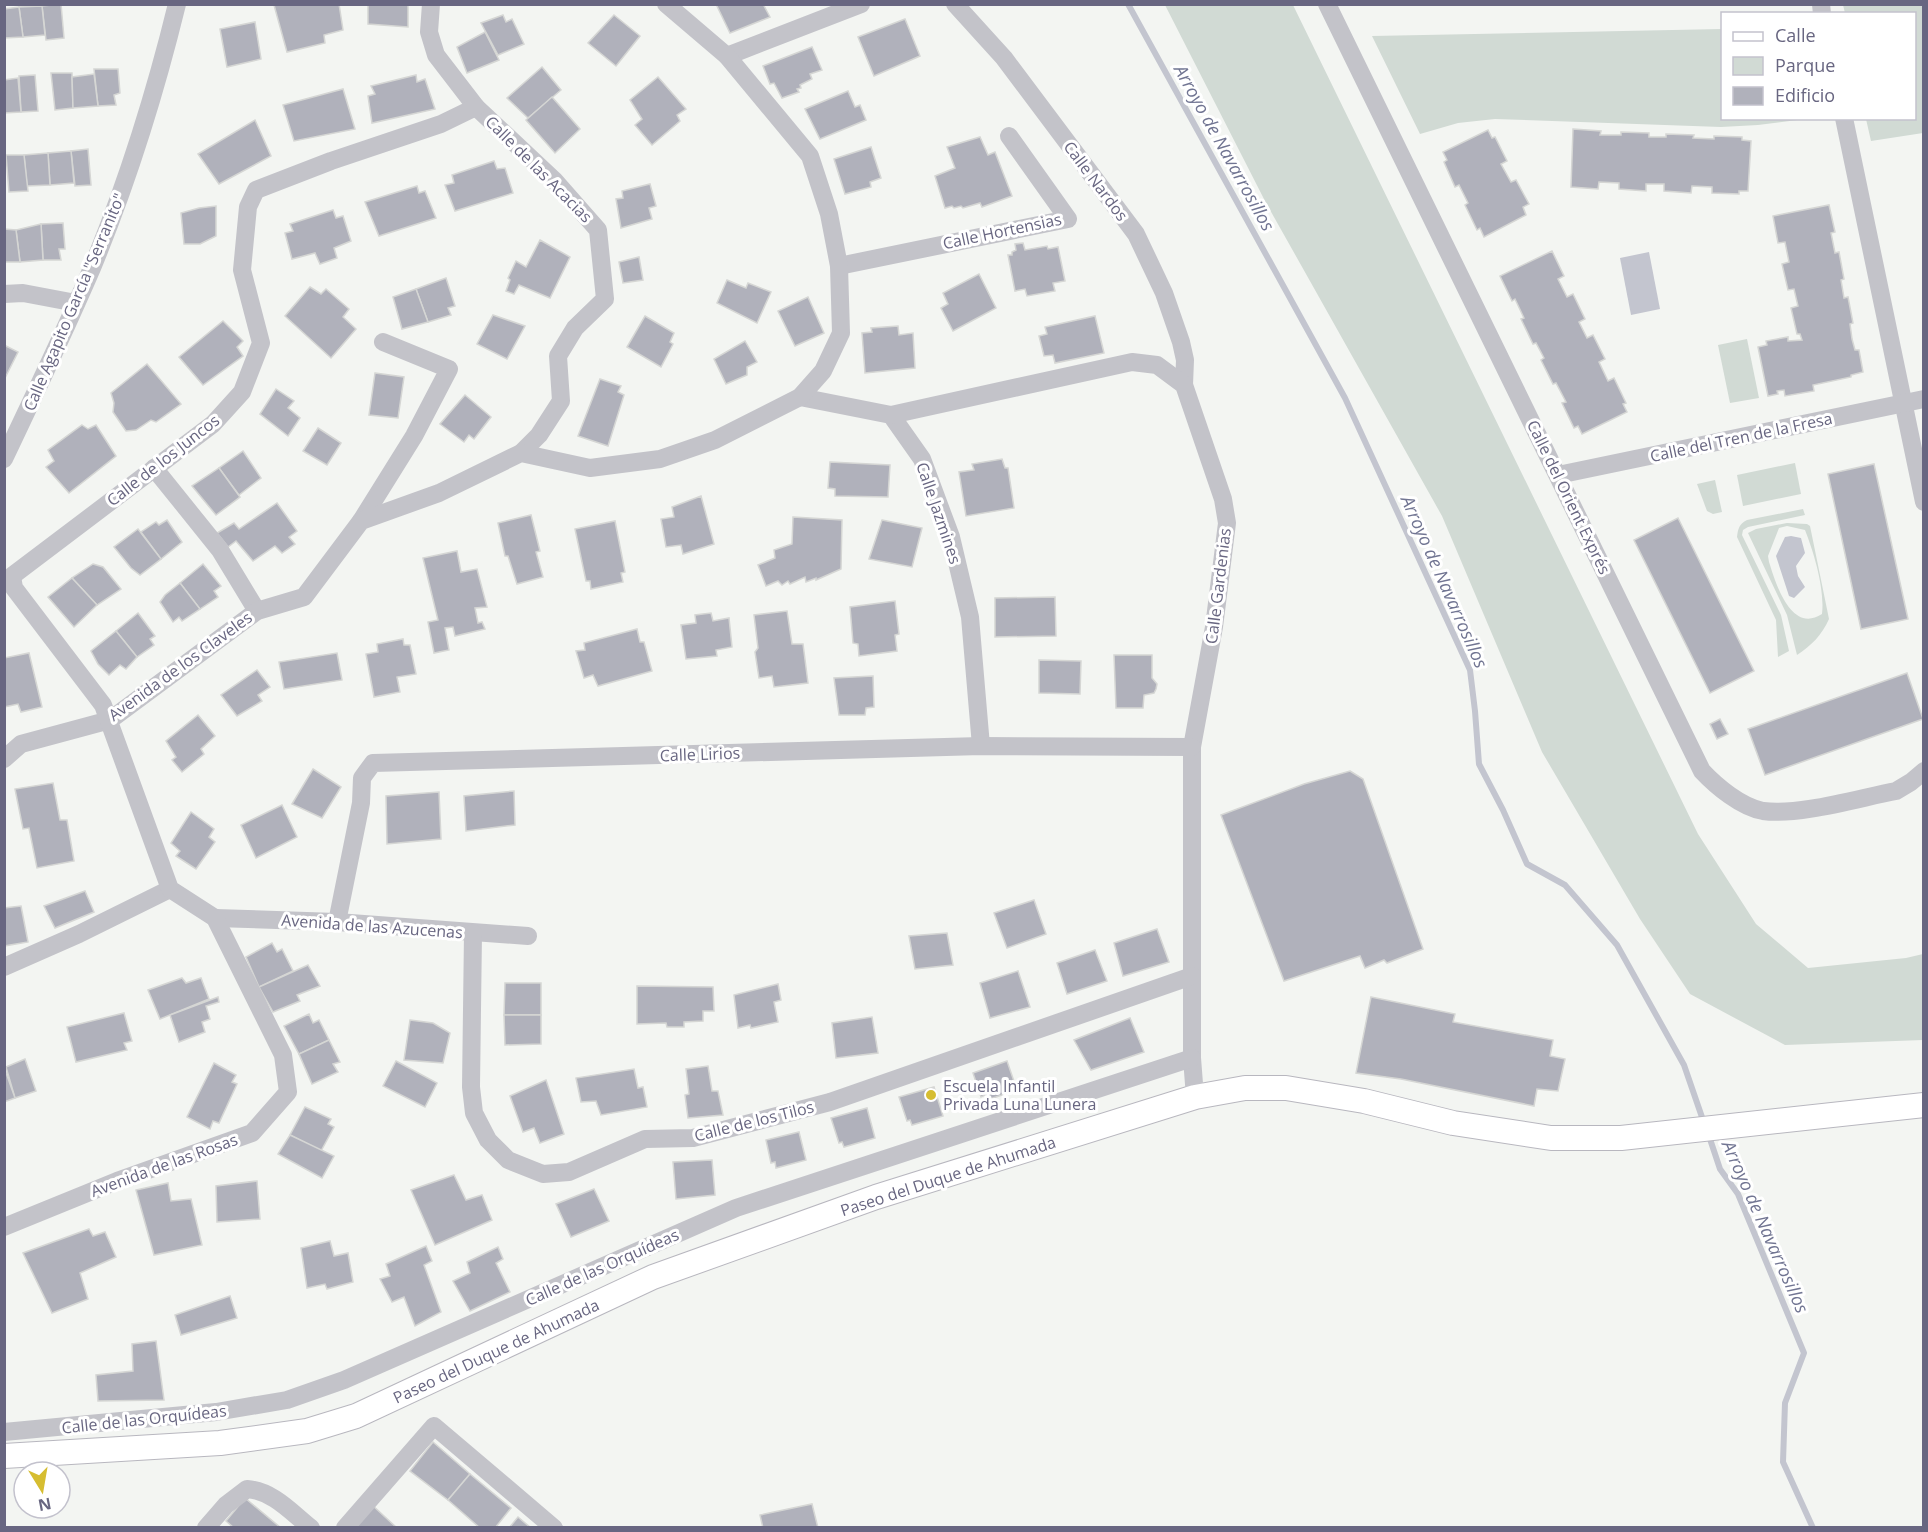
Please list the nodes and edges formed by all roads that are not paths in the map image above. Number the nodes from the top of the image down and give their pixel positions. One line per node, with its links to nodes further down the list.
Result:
1 (177, 4): 13 (street, Calle Agapito García "Serranito")
2 (431, 4): 8 (street)
3 (666, 4): 7 (street)
4 (861, 4): 7 (street)
5 (955, 4): 15 (street, Calle Nardos)
6 (1327, 4): 23 (street, Calle del Orient Exprés)
7 (727, 56): 11 (street)
8 (476, 107): 20 (street, Calle de las Acacias); 22 (street, Calle de los Juncos)
9 (1844, 120): 18 (street)
10 (1009, 136): 11 (street, Calle Hortensias)
11 (839, 266): 16 (street)
12 (4, 294): 13 (street)
13 (76, 303): 21 (street, Calle Agapito García "Serranito")
14 (383, 342): 25 (street, Avenida de los Claveles)
15 (1184, 385): 19 (street); 29 (street, Calle Gardenias)
16 (801, 397): 19 (street); 20 (street)
17 (1923, 399): 18 (street, Calle del Tren de la Fresa)
18 (1904, 402): 23 (street, Calle del Tren de la Fresa); 24 (street)
19 (891, 415): 28 (street, Calle Jazmines)
20 (521, 453): 25 (street)
21 (4, 459)
22 (154, 468): 26 (street); 27 (street, Calle de los Juncos)
23 (1558, 475): 31 (street, Calle del Orient Exprés)
24 (1923, 502)
25 (361, 522): 26 (street, Avenida de los Claveles)
26 (257, 611): 27 (street, Avenida de los Claveles)
27 (110, 720): 30 (street, Avenida de los Claveles); 32 (street)
28 (981, 746): 29 (street, Calle Lirios); 34 (street, Calle Lirios)
29 (1192, 747): 38 (street, Calle Gardenias)
30 (4, 759)
31 (1923, 771)
32 (170, 888): 33 (street); 37 (street)
33 (215, 918): 34 (street, Avenida de las Azucenas); 42 (street, Avenida de las Rosas)
34 (337, 922): 35 (street, Avenida de las Azucenas)
35 (473, 933): 36 (street, Avenida de las Azucenas); 38 (street, Calle de los Tilos)
36 (528, 936)
37 (4, 966)
38 (1192, 976): 39 (street, Calle Gardenias)
39 (1192, 1058): 40 (street, Calle Gardenias); 43 (street, Calle de las Orquídeas)
40 (1195, 1097): 41 (main road, Paseo del Duque de Ahumada); 44 (main road, Paseo del Duque de Ahumada)
41 (1923, 1105)
42 (4, 1227)
43 (4, 1432)
44 (4, 1456)
45 (207, 1527): 46 (street)
46 (311, 1527)
47 (345, 1527): 48 (street)
48 (554, 1527)

